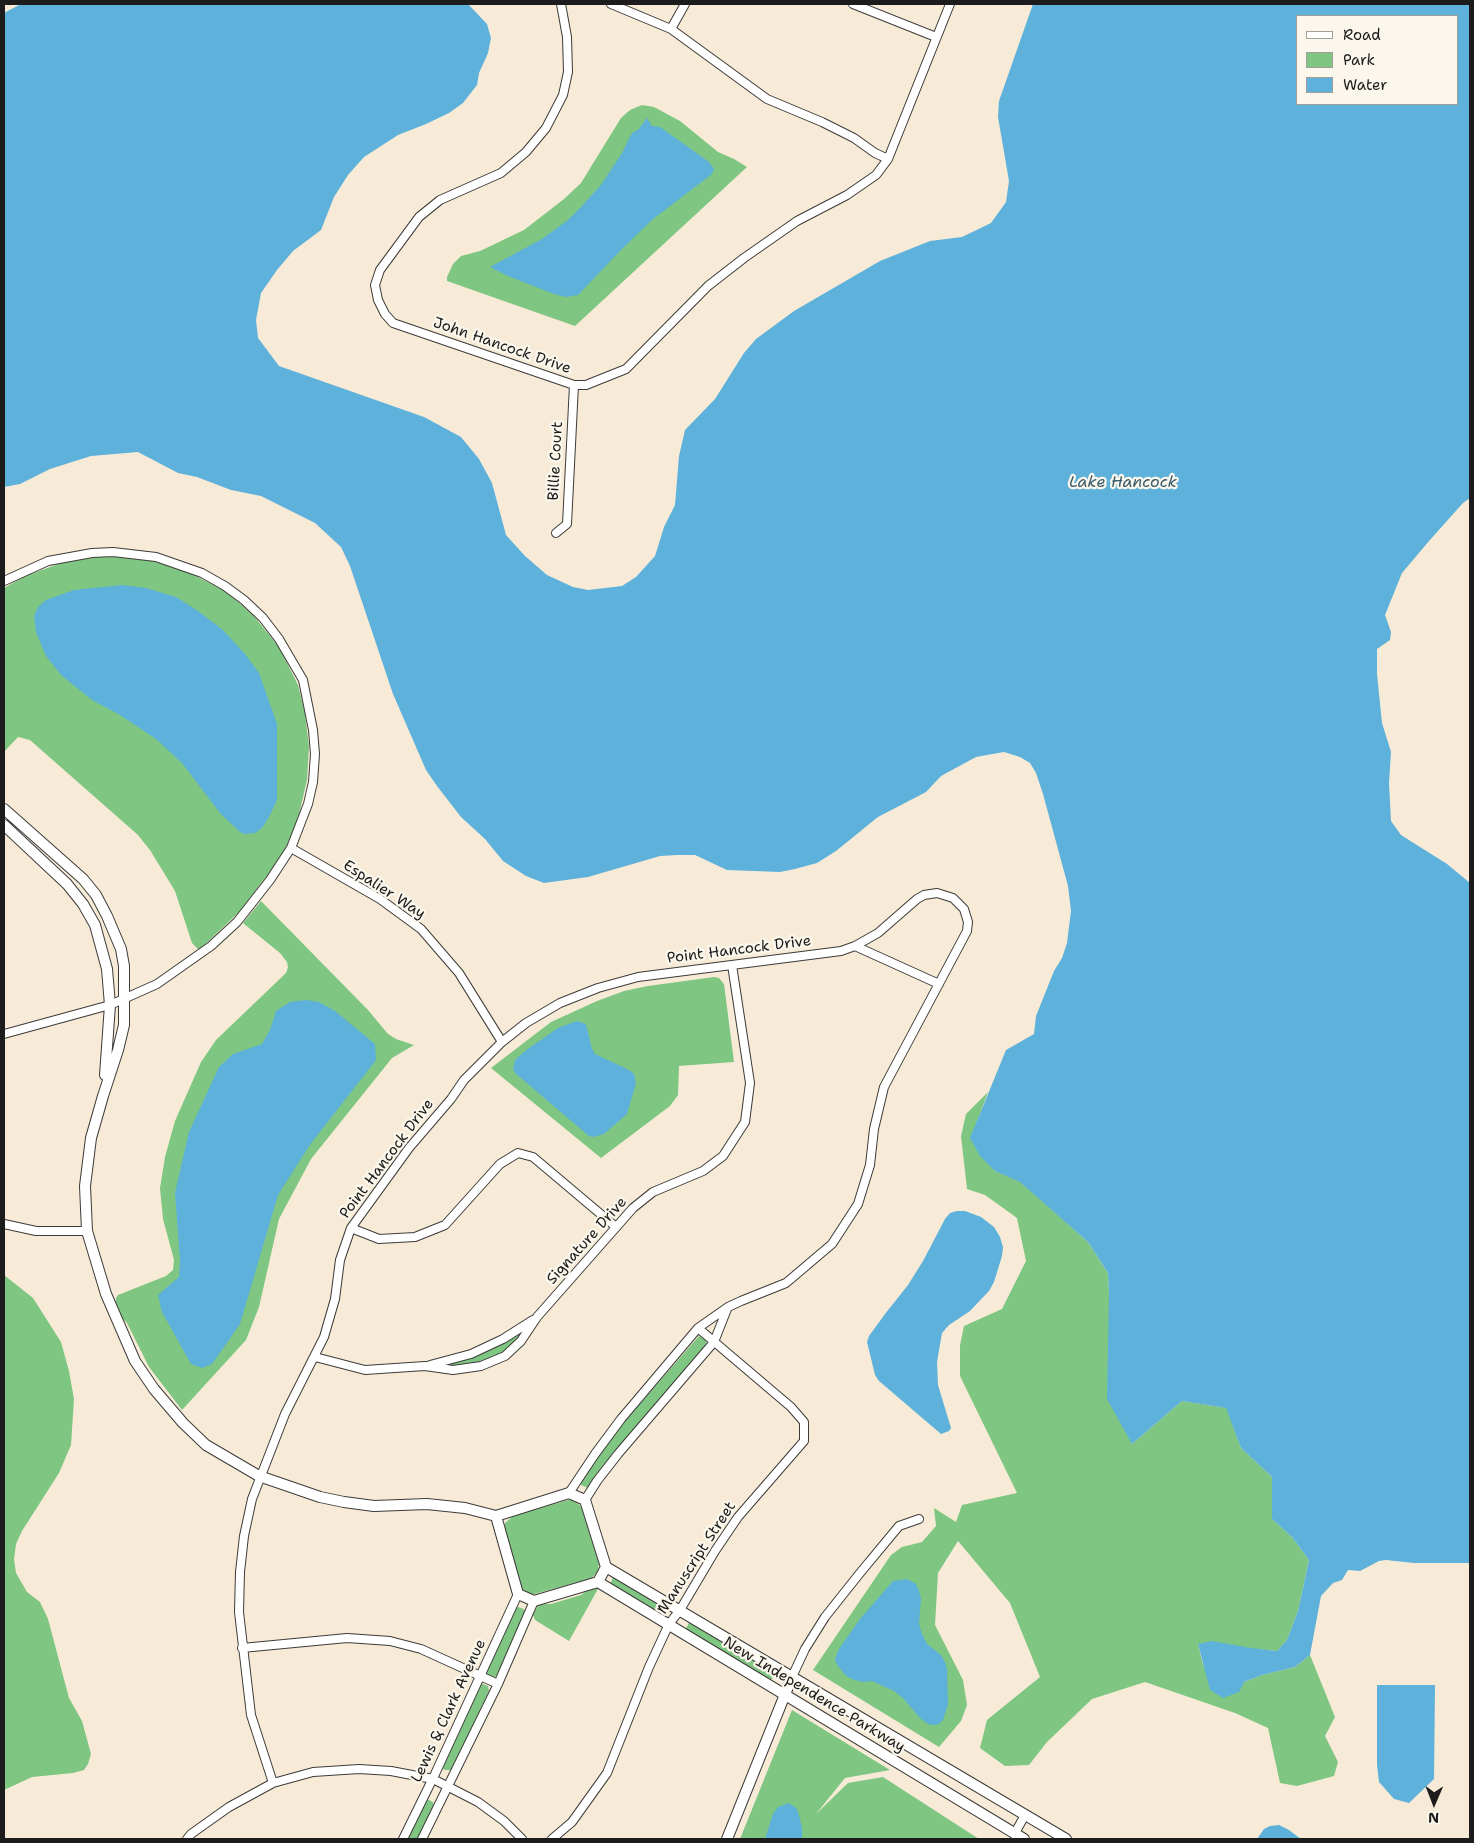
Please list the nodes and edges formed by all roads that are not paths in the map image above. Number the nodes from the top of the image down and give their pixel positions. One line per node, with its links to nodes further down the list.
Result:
1 (561, 4): 9 (street, John Hancock Drive)
2 (611, 4): 6 (street)
3 (685, 4): 6 (street)
4 (853, 4): 7 (street)
5 (950, 4): 7 (street, John Hancock Drive)
6 (671, 29): 8 (street)
7 (936, 37): 8 (street, John Hancock Drive)
8 (888, 159): 9 (street, John Hancock Drive)
9 (574, 385): 10 (street, Billie Court)
10 (556, 533)
11 (4, 580): 14 (street)
12 (4, 809): 18 (street)
13 (4, 825): 19 (street)
14 (291, 848): 18 (street); 21 (street, Espalier Way)
15 (855, 946): 16 (street, Point Hancock Drive); 17 (street); 17 (street, Point Hancock Drive)
16 (732, 964): 21 (street, Point Hancock Drive); 24 (street, Signature Drive)
17 (939, 984): 27 (street, Point Hancock Drive)
18 (125, 998): 19 (street); 22 (street)
19 (110, 1005): 20 (street); 22 (street)
20 (4, 1034)
21 (502, 1042): 25 (street, Point Hancock Drive)
22 (103, 1096): 26 (street)
23 (4, 1224): 26 (street)
24 (616, 1227): 25 (street); 28 (street, Signature Drive)
25 (351, 1228): 31 (street, Point Hancock Drive)
26 (87, 1231): 33 (street)
27 (728, 1307): 29 (street, Point Hancock Drive); 30 (street)
28 (537, 1317): 32 (street, Signature Drive); 32 (street, Signature Drive)
29 (698, 1328): 30 (street, Manuscript Street); 34 (street, Point Hancock Drive)
30 (714, 1342): 35 (street); 42 (street, Manuscript Street)
31 (315, 1357): 32 (street, Signature Drive); 33 (street, Point Hancock Drive)
32 (425, 1366)
33 (259, 1476): 36 (street); 44 (street, Point Hancock Drive)
34 (569, 1493): 35 (street); 36 (street)
35 (585, 1500): 38 (street)
36 (496, 1516): 40 (street)
37 (919, 1519): 46 (street)
38 (606, 1567): 39 (street); 42 (street, New Independence Parkway)
39 (598, 1582): 41 (street); 43 (street, New Independence Parkway)
40 (518, 1594): 41 (street); 45 (street, Lewis & Clark Avenue)
41 (534, 1601): 47 (street, Lewis & Clark Avenue)
42 (680, 1610): 43 (street, Manuscript Street); 46 (street, New Independence Parkway)
43 (669, 1624): 48 (street, New Independence Parkway); 58 (street, Manuscript Street)
44 (242, 1648): 45 (street); 50 (street, Point Hancock Drive)
45 (481, 1676): 47 (street); 49 (street, Lewis & Clark Avenue)
46 (792, 1677): 48 (street); 52 (street, New Independence Parkway)
47 (498, 1684): 51 (street, Lewis & Clark Avenue)
48 (785, 1694): 53 (street, New Independence Parkway); 59 (street)
49 (433, 1779): 50 (street); 51 (street); 55 (street, Lewis & Clark Avenue)
50 (273, 1783): 54 (street)
51 (447, 1786): 56 (street, Lewis & Clark Avenue); 57 (street)
52 (1025, 1815): 53 (street, New Independence Parkway); 60 (street, New Independence Parkway)
53 (1019, 1837)
54 (187, 1839)
55 (403, 1839)
56 (422, 1839)
57 (522, 1839)
58 (552, 1839)
59 (727, 1839)
60 (1066, 1839)

